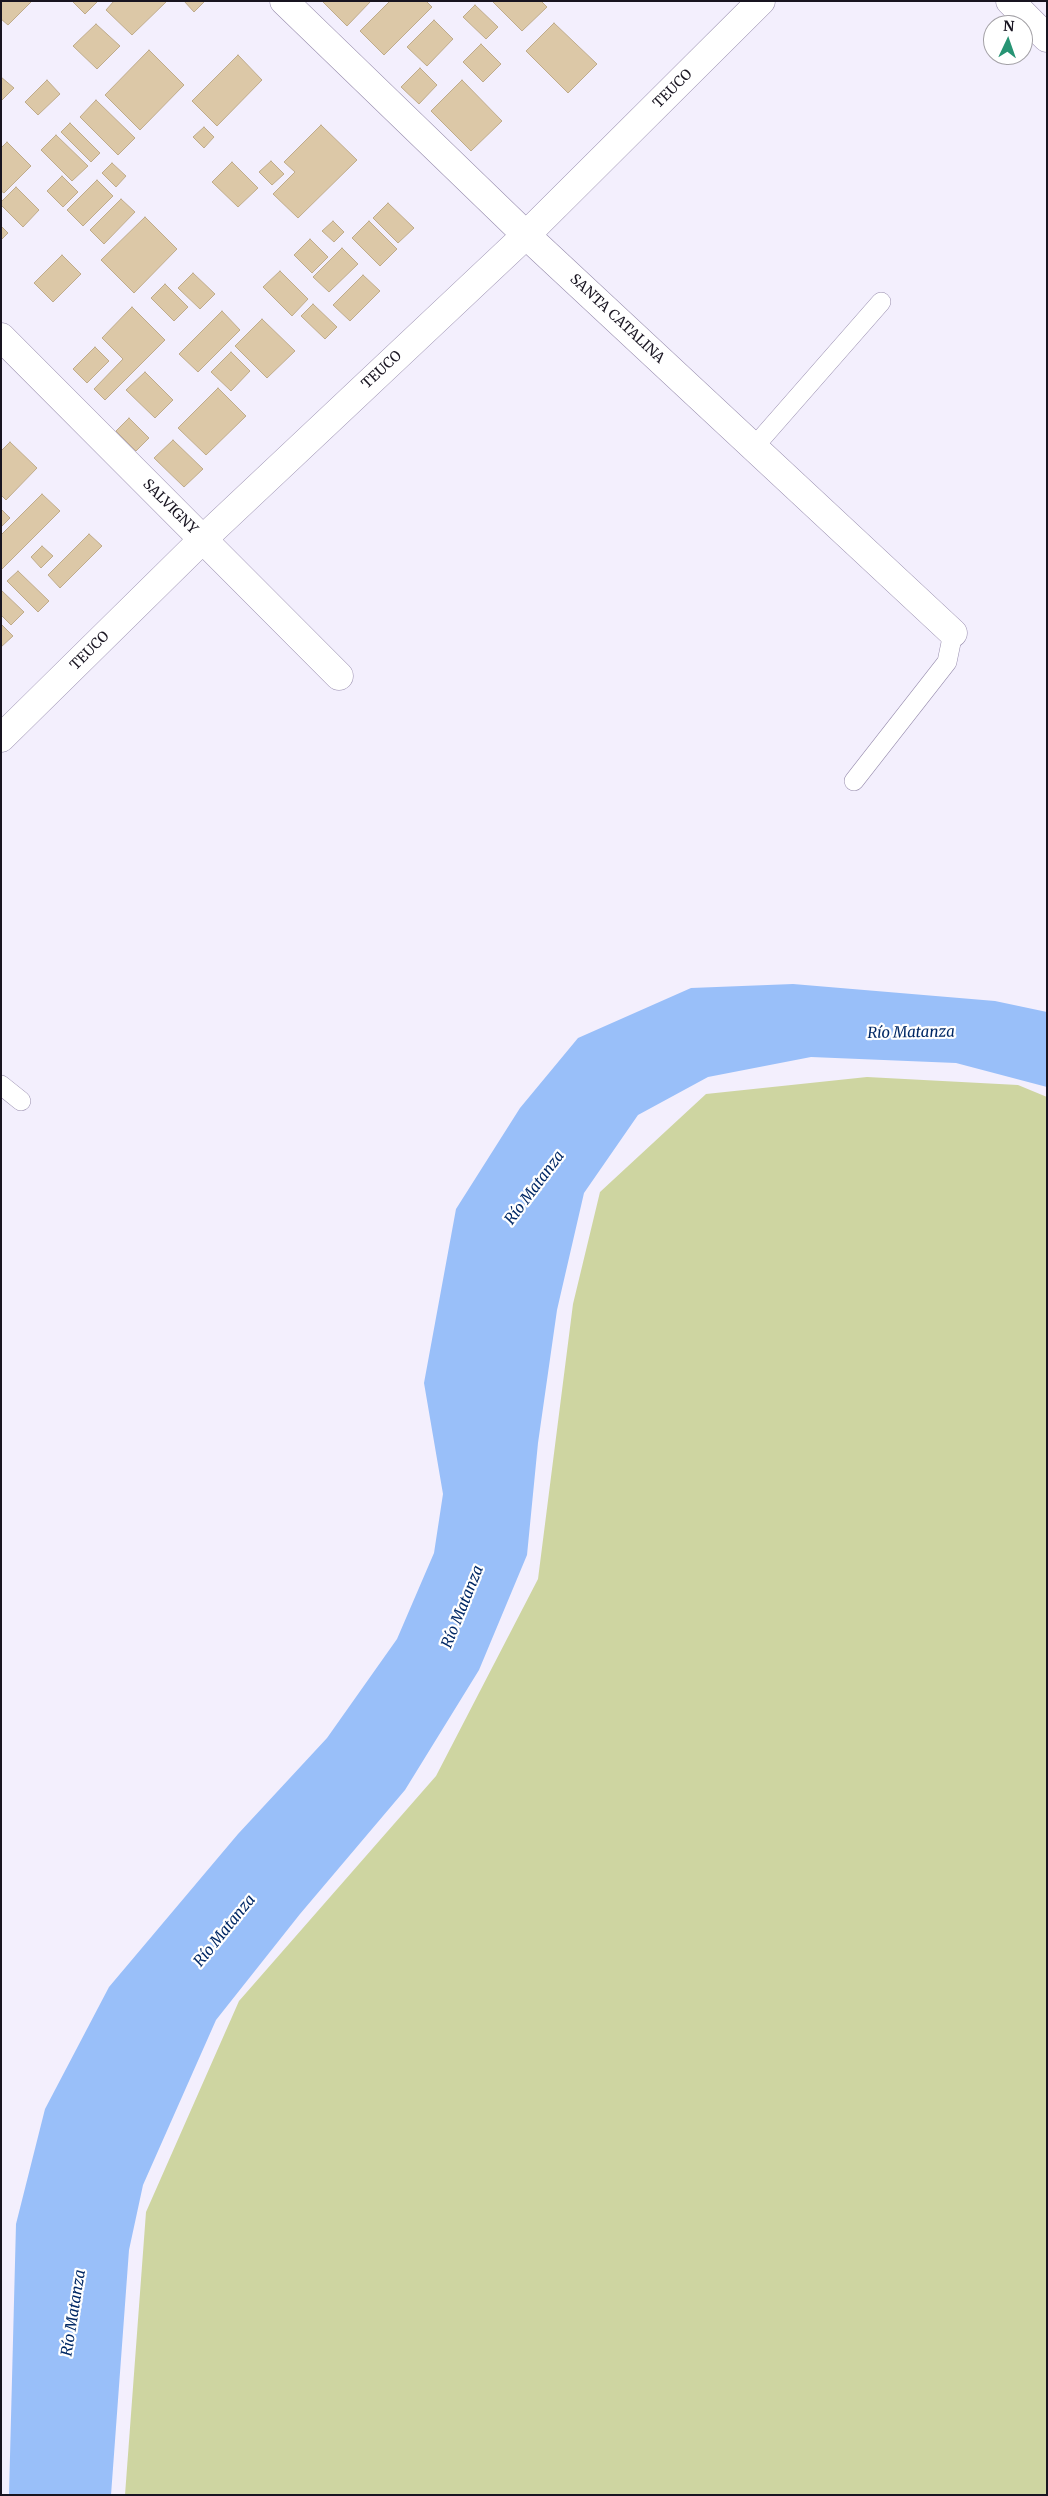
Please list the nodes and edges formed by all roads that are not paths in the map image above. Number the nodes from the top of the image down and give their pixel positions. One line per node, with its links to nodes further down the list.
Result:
1 (284, 1): 5 (street, SANTA CATALINA)
2 (761, 1): 5 (street, TEUCO)
3 (1010, 1): 4 (street)
4 (1047, 38)
5 (526, 235): 8 (street, SANTA CATALINA); 9 (street, TEUCO)
6 (881, 302): 8 (lane)
7 (1, 337): 9 (street, SALVIGNY)
8 (754, 447): 10 (street, SANTA CATALINA)
9 (202, 540): 11 (street, SALVIGNY); 12 (street, TEUCO)
10 (953, 633): 13 (lane)
11 (339, 676)
12 (1, 738)
13 (854, 781)
14 (1, 1085): 15 (lane)
15 (21, 1101)

